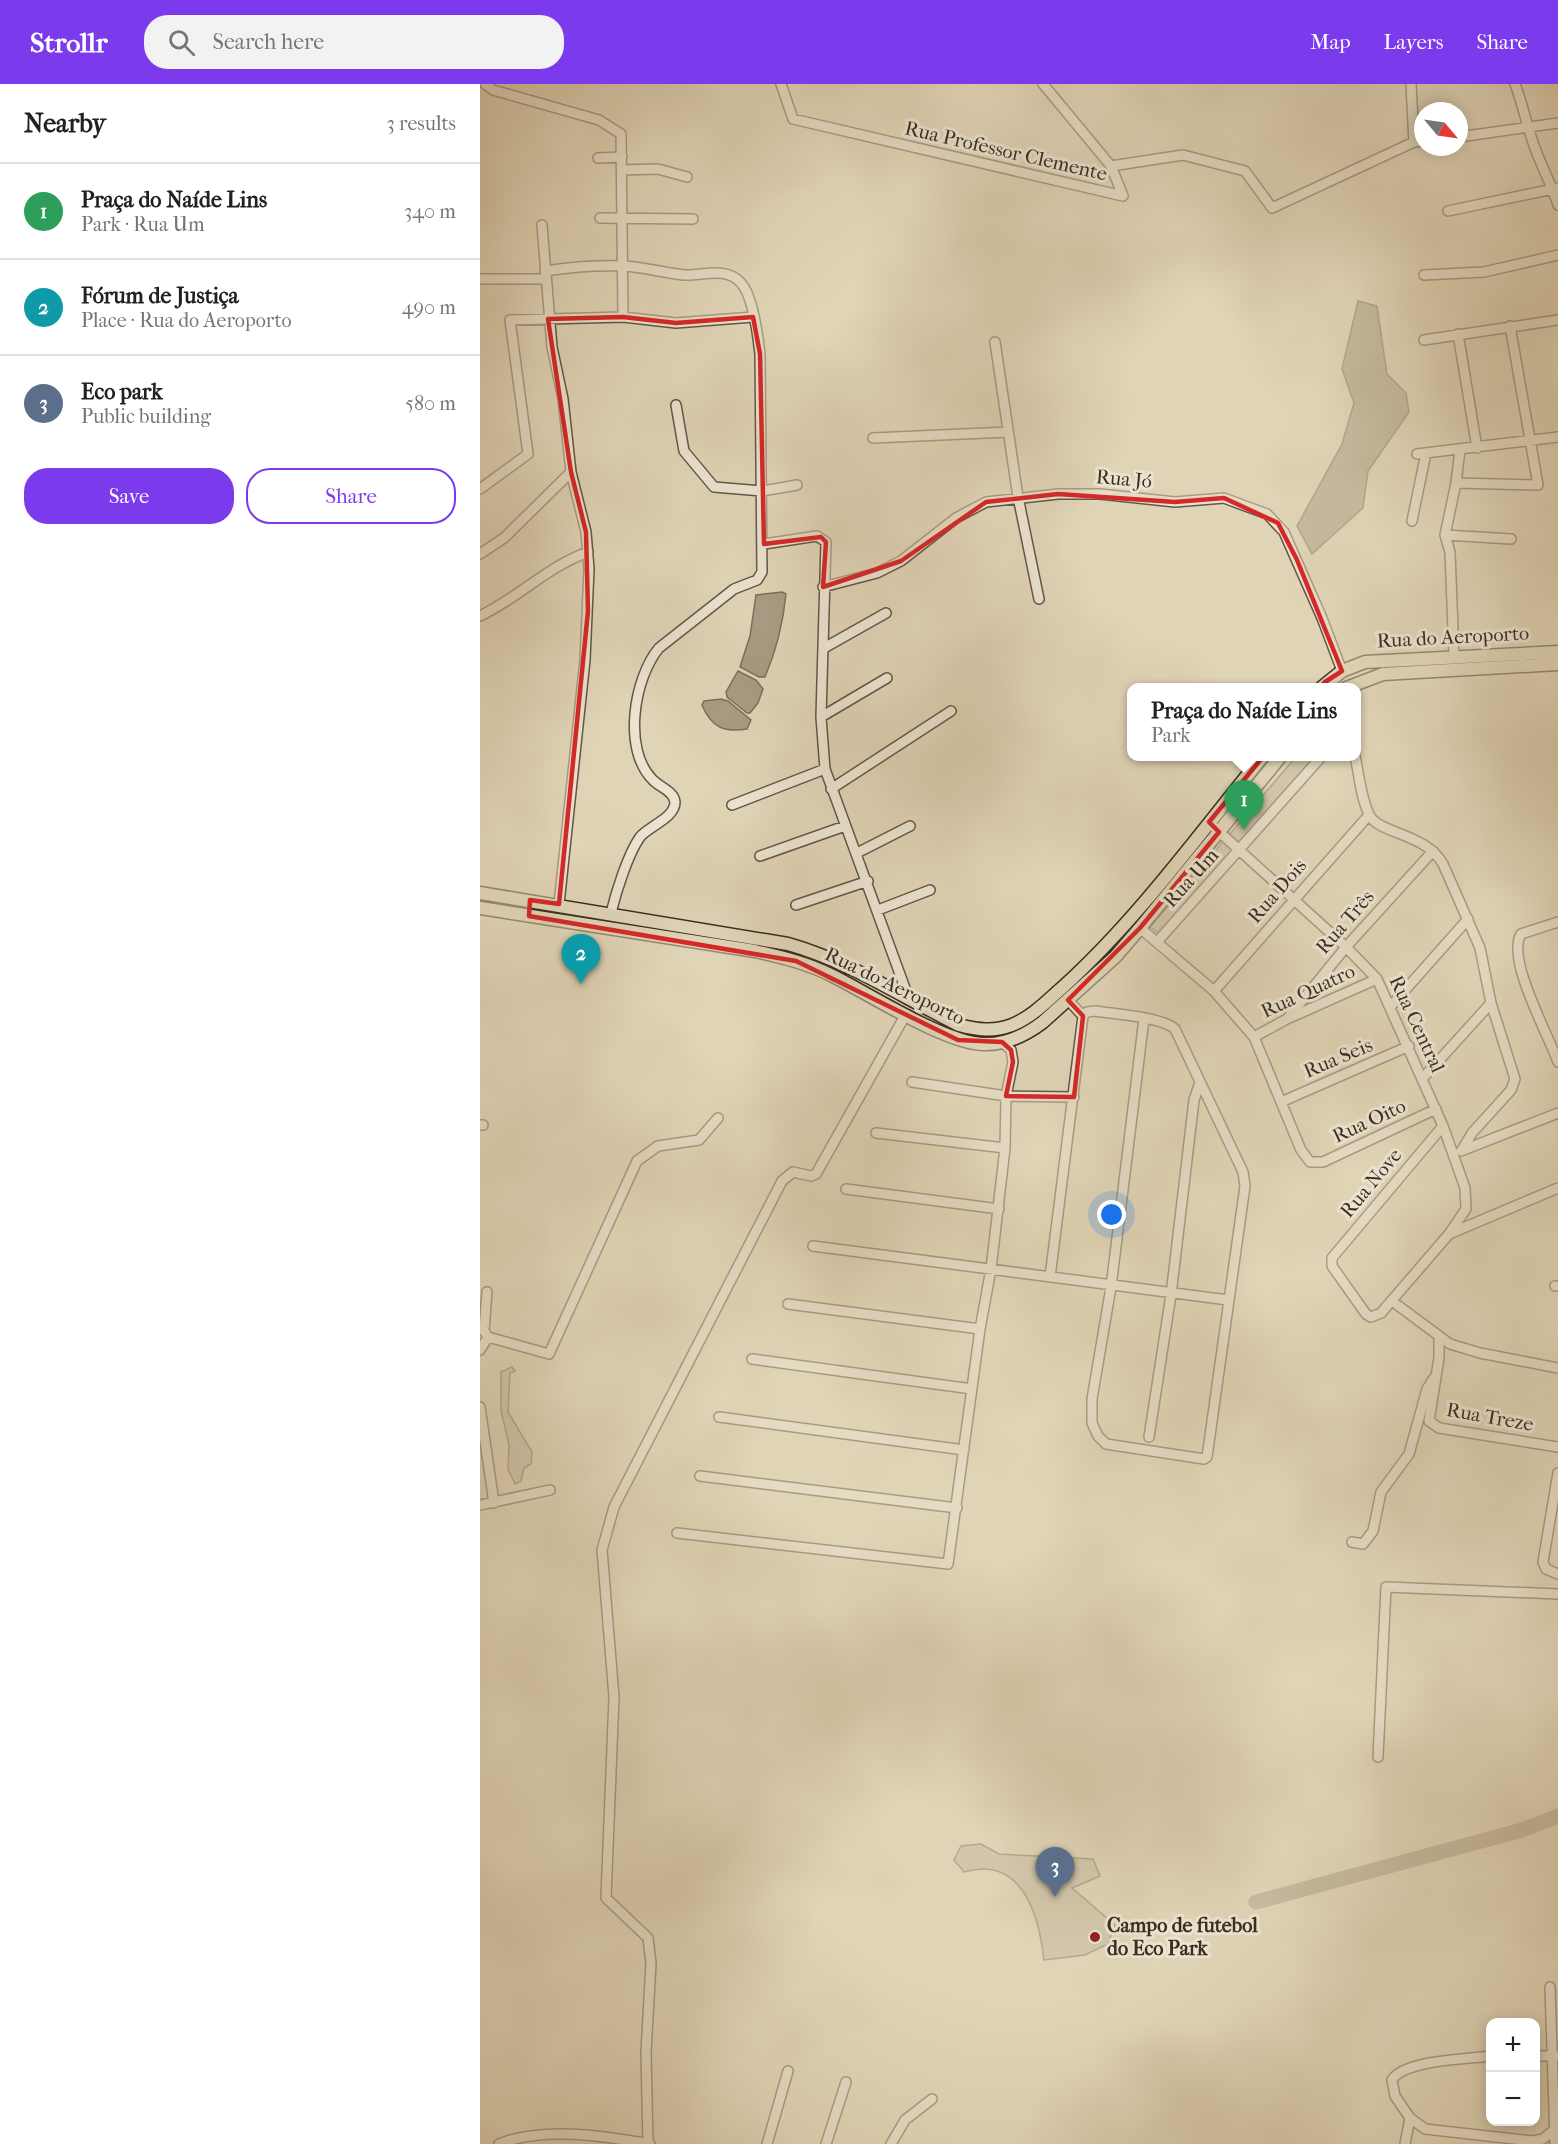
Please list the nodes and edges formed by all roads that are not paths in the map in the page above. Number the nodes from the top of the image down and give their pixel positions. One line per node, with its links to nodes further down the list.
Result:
1 (485, 84): 11 (street)
2 (781, 84): 13 (street, Rua Professor Clemente)
3 (1043, 84): 13 (street)
4 (1411, 84): 6 (street)
5 (1515, 84): 8 (street)
6 (1414, 105)
7 (1558, 123): 8 (street)
8 (1528, 129): 9 (street); 16 (street)
9 (1468, 136)
10 (1414, 143): 13 (street, Rua Professor Clemente)
11 (622, 157): 12 (street); 14 (street)
12 (598, 158)
13 (1111, 166)
14 (622, 170): 15 (street); 20 (street)
15 (687, 177)
16 (1556, 188): 17 (street); 18 (street)
17 (1558, 205)
18 (1448, 211)
19 (600, 218): 20 (street)
20 (622, 219): 21 (street); 24 (street)
21 (693, 219)
22 (542, 225): 25 (street)
23 (1558, 255): 26 (street)
24 (624, 266): 25 (street); 28 (street); 29 (street)
25 (545, 275): 27 (street); 30 (street)
26 (1425, 275)
27 (480, 279)
28 (623, 316): 29 (street); 30 (street)
29 (753, 317): 47 (street)
30 (548, 320): 43 (street); 46 (street)
31 (1558, 320): 32 (street)
32 (1510, 326): 33 (street); 40 (street)
33 (1458, 334): 34 (street); 41 (street)
34 (1424, 340)
35 (995, 342): 37 (street)
36 (676, 405): 47 (street)
37 (1008, 432): 39 (street); 48 (street)
38 (1558, 437): 40 (street)
39 (873, 438)
40 (1532, 442): 41 (street); 44 (street)
41 (1477, 448): 42 (street)
42 (1460, 450): 44 (street); 49 (street)
43 (571, 472): 53 (street); 54 (street)
44 (1456, 483): 50 (street)
45 (797, 485): 47 (street)
46 (480, 489)
47 (762, 491): 52 (street)
48 (1018, 497): 55 (street, Rua Jó); 56 (street); 63 (street, Rua Jó)
49 (1412, 521)
50 (1445, 535): 51 (street); 61 (street)
51 (1510, 539)
52 (764, 544): 55 (street); 94 (street)
53 (588, 552): 58 (street); 90 (street)
54 (480, 554)
55 (823, 587): 59 (street)
56 (1039, 599)
57 (886, 613): 59 (street)
58 (480, 616)
59 (824, 648): 68 (street)
60 (1558, 651): 61 (main road, Rua do Aeroporto)
61 (1454, 656): 63 (main road, Rua do Aeroporto)
62 (1558, 664): 66 (main road, Rua do Aeroporto)
63 (1342, 671): 65 (main road, Rua do Aeroporto)
64 (887, 678): 68 (street)
65 (1326, 683)
66 (1357, 683)
67 (951, 711): 74 (street)
68 (821, 717): 73 (street)
69 (1259, 761): 77 (main road, Rua do Aeroporto)
70 (1277, 761): 80 (main road, Rua do Aeroporto)
71 (1318, 761): 81 (street, Rua Um)
72 (1356, 761): 76 (street)
73 (825, 769): 74 (street); 75 (street)
74 (831, 789): 78 (street)
75 (732, 805)
76 (1369, 815): 82 (street); 88 (street, Rua Dois)
77 (1209, 822): 80 (street, Rua Central); 105 (main road, Rua do Aeroporto)
78 (845, 826): 83 (street); 84 (street)
79 (910, 826): 83 (street)
80 (1219, 832): 81 (street, Rua Central); 98 (main road, Rua do Aeroporto)
81 (1239, 851): 88 (street, Rua Central); 99 (street, Rua Um)
82 (1433, 851): 96 (street); 100 (street, Rua Três)
83 (857, 852): 85 (street)
84 (760, 856)
85 (868, 881): 91 (street); 93 (street)
86 (930, 890): 93 (street)
87 (480, 893): 89 (main road, Rua do Aeroporto)
88 (1293, 899): 100 (street, Rua Central); 104 (street, Rua Dois)
89 (530, 900): 90 (main road, Rua do Aeroporto); 95 (main road)
90 (559, 904): 94 (main road, Rua do Aeroporto)
91 (796, 905)
92 (480, 908): 95 (main road, Rua do Aeroporto)
93 (878, 910): 105 (street)
94 (611, 913): 101 (main road, Rua do Aeroporto)
95 (529, 916): 103 (main road, Rua do Aeroporto)
96 (1468, 919): 107 (street); 108 (street)
97 (1558, 922): 116 (street)
98 (1140, 928): 99 (street); 106 (main road, Rua do Aeroporto)
99 (1157, 942): 104 (street)
100 (1347, 946): 102 (street, Rua Central); 112 (street, Rua Três)
101 (854, 970): 103 (main road); 105 (main road, Rua do Aeroporto)
102 (1377, 979): 108 (street, Rua Central); 112 (street, Rua Quatro)
103 (847, 983): 109 (main road, Rua do Aeroporto)
104 (1214, 992): 113 (street)
105 (909, 999)
106 (1068, 1000): 110 (street); 114 (main road, Rua do Aeroporto)
107 (1491, 1003): 117 (street); 129 (street)
108 (1391, 1006): 115 (street, Rua Central)
109 (906, 1014): 114 (main road, Rua do Aeroporto); 176 (street)
110 (1083, 1016): 111 (street); 121 (street)
111 (1144, 1019): 119 (street); 137 (street)
112 (1287, 1019): 113 (street, Rua Quatro)
113 (1254, 1037): 122 (street)
114 (1002, 1042): 120 (street)
115 (1409, 1046): 117 (street, Rua Central); 122 (street, Rua Seis)
116 (1558, 1062)
117 (1423, 1078): 123 (street, Rua Central)
118 (912, 1082): 120 (street)
119 (1200, 1082): 139 (street); 140 (street)
120 (1006, 1096): 121 (street); 128 (street)
121 (1074, 1097): 136 (street)
122 (1281, 1102): 123 (street, Rua Oito)
123 (1436, 1109): 126 (street, Rua Central)
124 (1558, 1113): 129 (street)
125 (718, 1118): 144 (street)
126 (1443, 1126): 129 (street, Rua Central); 141 (street, Rua Nove)
127 (876, 1133): 128 (street)
128 (1005, 1148): 132 (street)
129 (1458, 1152): 133 (street, Rua Central)
130 (1558, 1188): 133 (street)
131 (846, 1189): 132 (street)
132 (999, 1209): 135 (street)
133 (1449, 1234): 141 (street, Rua Central)
134 (813, 1246): 135 (street)
135 (991, 1269): 136 (street); 143 (street)
136 (1050, 1277): 137 (street)
137 (1111, 1287): 139 (street); 140 (street)
138 (487, 1292): 144 (street)
139 (1171, 1295): 140 (street); 153 (street)
140 (1228, 1300)
141 (1392, 1301): 145 (street)
142 (788, 1304): 143 (street)
143 (980, 1329): 150 (street)
144 (484, 1333): 146 (street)
145 (1439, 1338): 148 (street); 149 (street, Rua Treze)
146 (480, 1350)
147 (752, 1359): 150 (street)
148 (1558, 1368)
149 (1437, 1373): 154 (street, Rua Treze); 163 (street)
150 (972, 1389): 155 (street)
151 (480, 1407): 159 (street)
152 (719, 1417): 155 (street)
153 (1149, 1437)
154 (1558, 1447)
155 (964, 1450): 161 (street)
156 (1558, 1473): 164 (street)
157 (700, 1476): 161 (street)
158 (550, 1490): 159 (street)
159 (494, 1503): 160 (street)
160 (480, 1505)
161 (957, 1508): 162 (street)
162 (677, 1533)
163 (1352, 1542)
164 (1558, 1574)
165 (1558, 1594): 166 (street)
166 (1378, 1757)
167 (1550, 1987): 168 (street)
168 (1555, 2056): 174 (street)
169 (1486, 2057): 173 (street)
170 (788, 2071): 177 (street)
171 (846, 2082): 178 (street)
172 (932, 2098): 179 (street)
173 (1410, 2118): 174 (street); 180 (street)
174 (1554, 2130): 181 (street)
175 (499, 2144): 176 (street)
176 (649, 2144)
177 (767, 2144)
178 (826, 2144)
179 (891, 2144)
180 (1405, 2144)
181 (1555, 2144)

